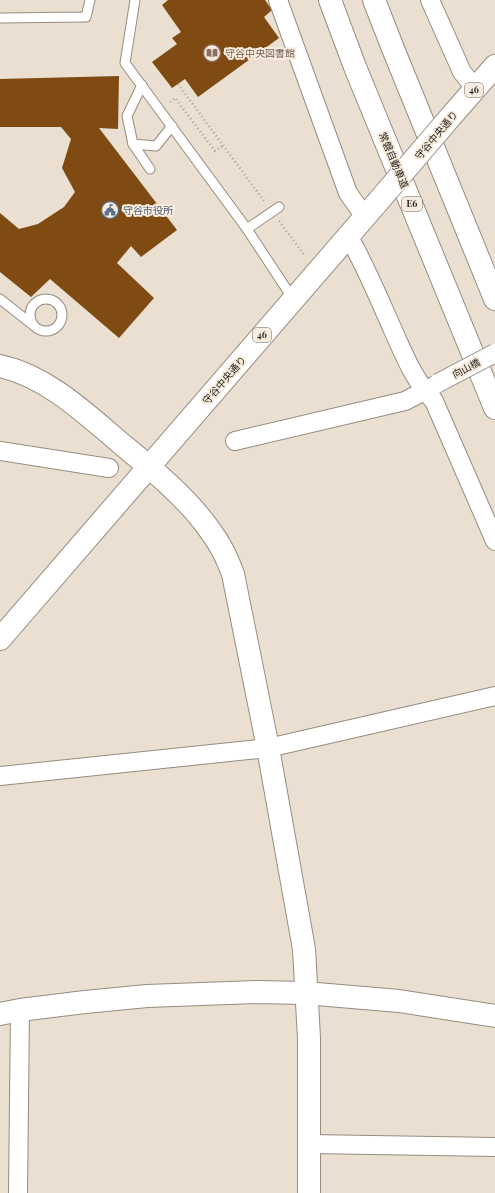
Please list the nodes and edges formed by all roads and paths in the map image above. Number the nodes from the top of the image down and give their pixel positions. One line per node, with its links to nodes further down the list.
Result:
1 (90, 0): 7 (lane)
2 (135, 0): 10 (lane)
3 (278, 0): 19 (street)
4 (330, 0): 30 (main road, 常磐自動車道 / E6)
5 (374, 0): 25 (main road)
6 (430, 0): 11 (street)
7 (0, 18)
8 (495, 66): 11 (main road, 守谷中央通り / 46)
9 (178, 84): 15 (path)
10 (142, 85): 12 (lane); 14 (lane)
11 (475, 88): 19 (main road, 守谷中央通り / 46, bridge)
12 (160, 109): 13 (lane); 15 (path)
13 (172, 126): 14 (lane); 20 (lane)
14 (132, 144): 16 (lane)
15 (223, 145): 17 (path)
16 (150, 169)
17 (266, 202)
18 (277, 211): 20 (lane); 22 (path)
19 (371, 211): 21 (main road, 守谷中央通り / 46)
20 (248, 229): 24 (lane)
21 (349, 237): 22 (main road, 守谷中央通り / 46); 29 (street)
22 (317, 272): 24 (main road, 守谷中央通り / 46)
23 (0, 299): 26 (lane)
24 (293, 299): 33 (main road, 守谷中央通り / 46)
25 (495, 299)
26 (35, 327)
27 (495, 353): 29 (street, 向山橋, bridge)
28 (0, 366): 33 (main road)
29 (431, 387): 31 (street, 向山橋); 35 (street)
30 (495, 408)
31 (235, 441)
32 (0, 451): 34 (street)
33 (149, 467): 36 (main road, 守谷中央通り / 46); 38 (main road)
34 (109, 468)
35 (495, 541)
36 (0, 639)
37 (495, 696): 38 (street)
38 (268, 748): 39 (street); 40 (main road)
39 (0, 776)
40 (305, 993): 41 (main road); 42 (main road); 43 (main road)
41 (10, 1012): 45 (street)
42 (495, 1016)
43 (310, 1144): 44 (street); 46 (main road)
44 (495, 1147)
45 (18, 1193)
46 (309, 1193)

